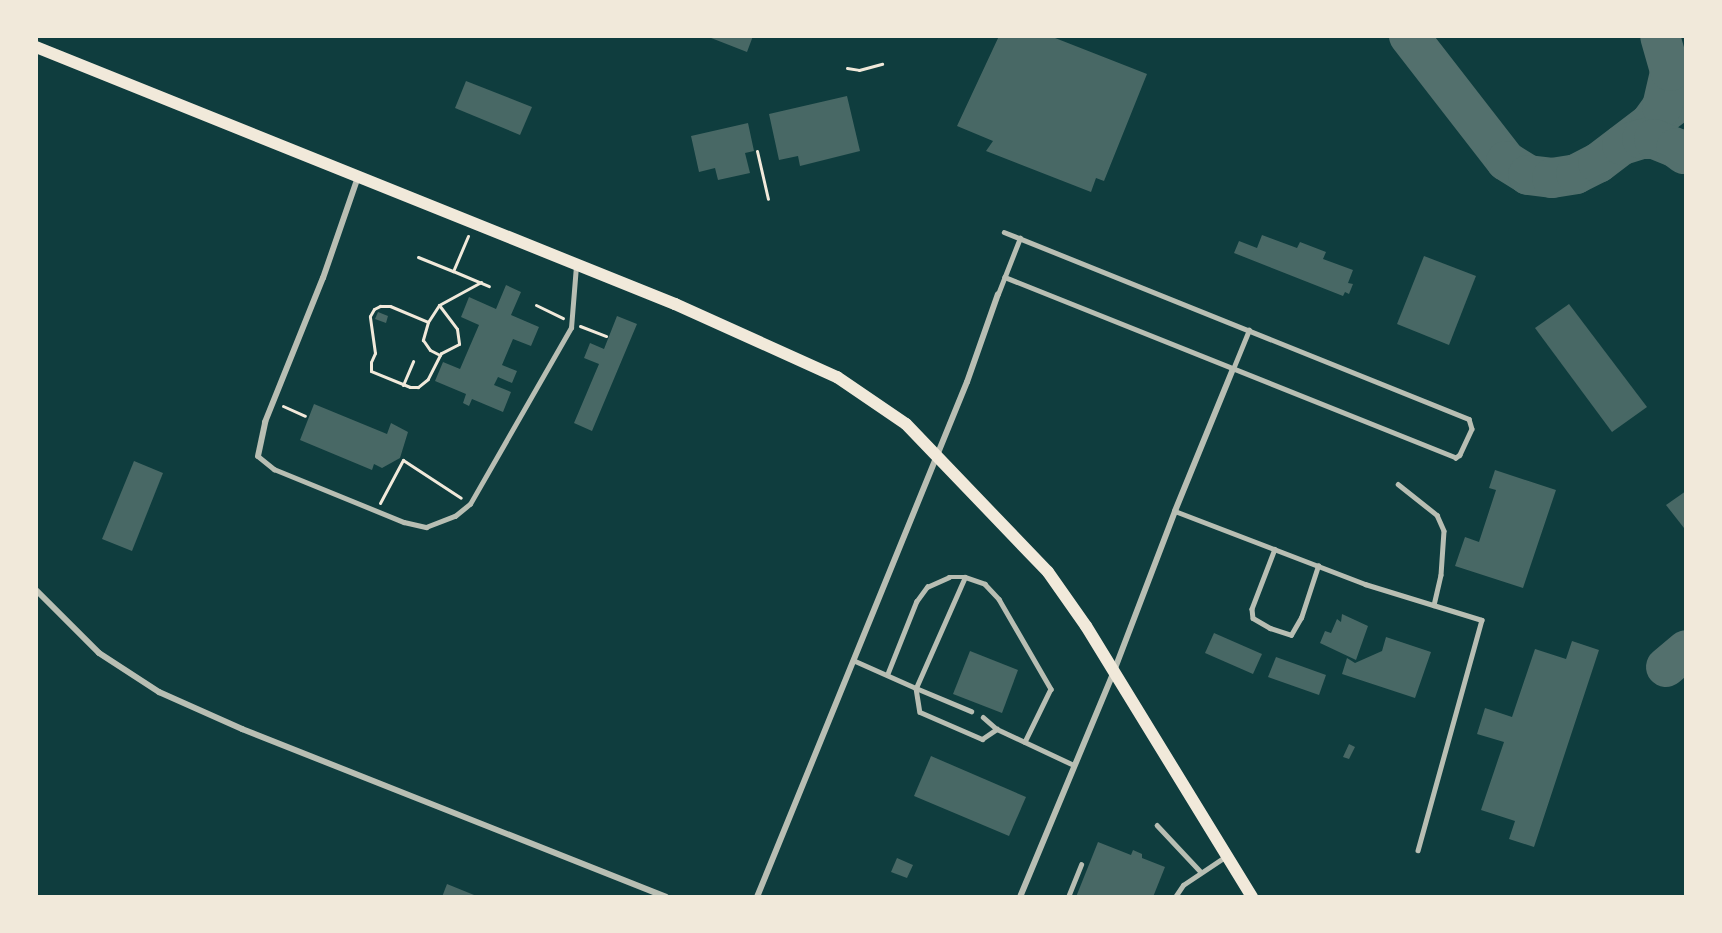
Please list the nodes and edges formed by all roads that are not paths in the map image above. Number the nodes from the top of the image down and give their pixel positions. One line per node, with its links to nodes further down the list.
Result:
1 (36, 47): 2 (main road)
2 (357, 177): 5 (main road); 10 (street)
3 (1004, 232): 4 (lane)
4 (1020, 238): 6 (lane); 8 (lane)
5 (576, 264): 10 (lane); 11 (main road)
6 (1005, 278): 7 (lane); 9 (lane)
7 (998, 294): 11 (street)
8 (1249, 330): 9 (lane); 9 (lane)
9 (1233, 369): 13 (street)
10 (258, 456)
11 (936, 457): 19 (street); 20 (main road)
12 (1398, 484): 18 (lane)
13 (1175, 511): 14 (lane); 20 (street)
14 (1275, 549): 15 (lane); 15 (lane)
15 (1318, 566): 18 (lane)
16 (965, 577): 21 (lane); 22 (lane); 26 (lane)
17 (36, 590): 33 (street)
18 (1434, 605): 29 (lane)
19 (853, 660): 21 (lane); 34 (street)
20 (1114, 671): 27 (street); 30 (main road)
21 (887, 675): 22 (lane)
22 (916, 688): 23 (lane); 25 (lane)
23 (971, 711)
24 (983, 717): 25 (lane)
25 (997, 729): 26 (lane)
26 (1025, 742): 27 (lane)
27 (1074, 765): 35 (street)
28 (1157, 825): 32 (lane)
29 (1418, 850)
30 (1227, 855): 32 (lane); 38 (main road)
31 (1081, 864): 36 (lane)
32 (1201, 872): 37 (lane)
33 (666, 897)
34 (757, 897)
35 (1020, 897)
36 (1068, 897)
37 (1175, 897)
38 (1252, 897)

